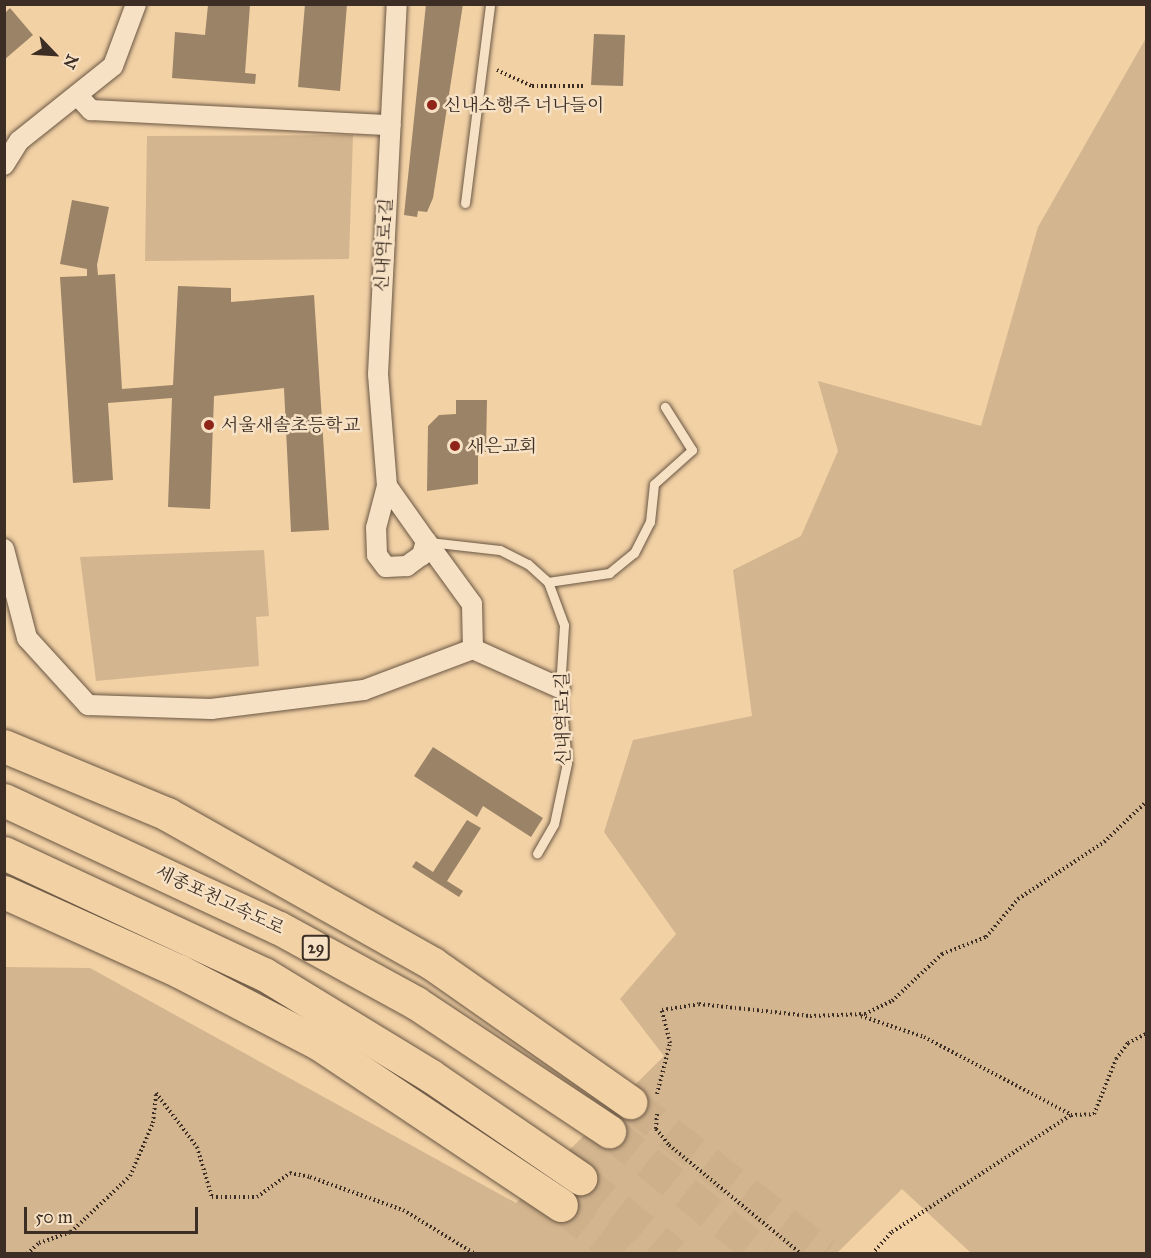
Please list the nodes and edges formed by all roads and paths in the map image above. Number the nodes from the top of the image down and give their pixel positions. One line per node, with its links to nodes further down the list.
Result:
1 (136, 4): 6 (street)
2 (397, 4): 7 (street, 신내역로1길)
3 (490, 4): 4 (lane)
4 (482, 63): 5 (path); 9 (lane)
5 (585, 86)
6 (77, 95): 7 (street); 8 (street)
7 (390, 125): 11 (street, 신내역로1길)
8 (4, 165)
9 (465, 203)
10 (665, 407): 14 (lane)
11 (387, 486): 12 (street); 12 (street, 신내역로1길)
12 (426, 541): 14 (lane); 15 (street)
13 (4, 549): 15 (street)
14 (548, 582): 16 (lane, 신내역로1길)
15 (473, 649): 16 (street)
16 (560, 688): 21 (lane, 신내역로1길)
17 (4, 746): 25 (highway)
18 (4, 800): 27 (highway, 세종포천고속도로 / 29)
19 (1146, 802): 23 (path)
20 (4, 853): 28 (highway)
21 (537, 854)
22 (4, 892): 29 (highway)
23 (858, 1015): 25 (path); 26 (path)
24 (1146, 1034): 26 (path)
25 (648, 1103): 32 (path)
26 (1071, 1115): 33 (path)
27 (609, 1131)
28 (580, 1178)
29 (561, 1206)
30 (27, 1254): 31 (path)
31 (475, 1254)
32 (801, 1254)
33 (872, 1254)

